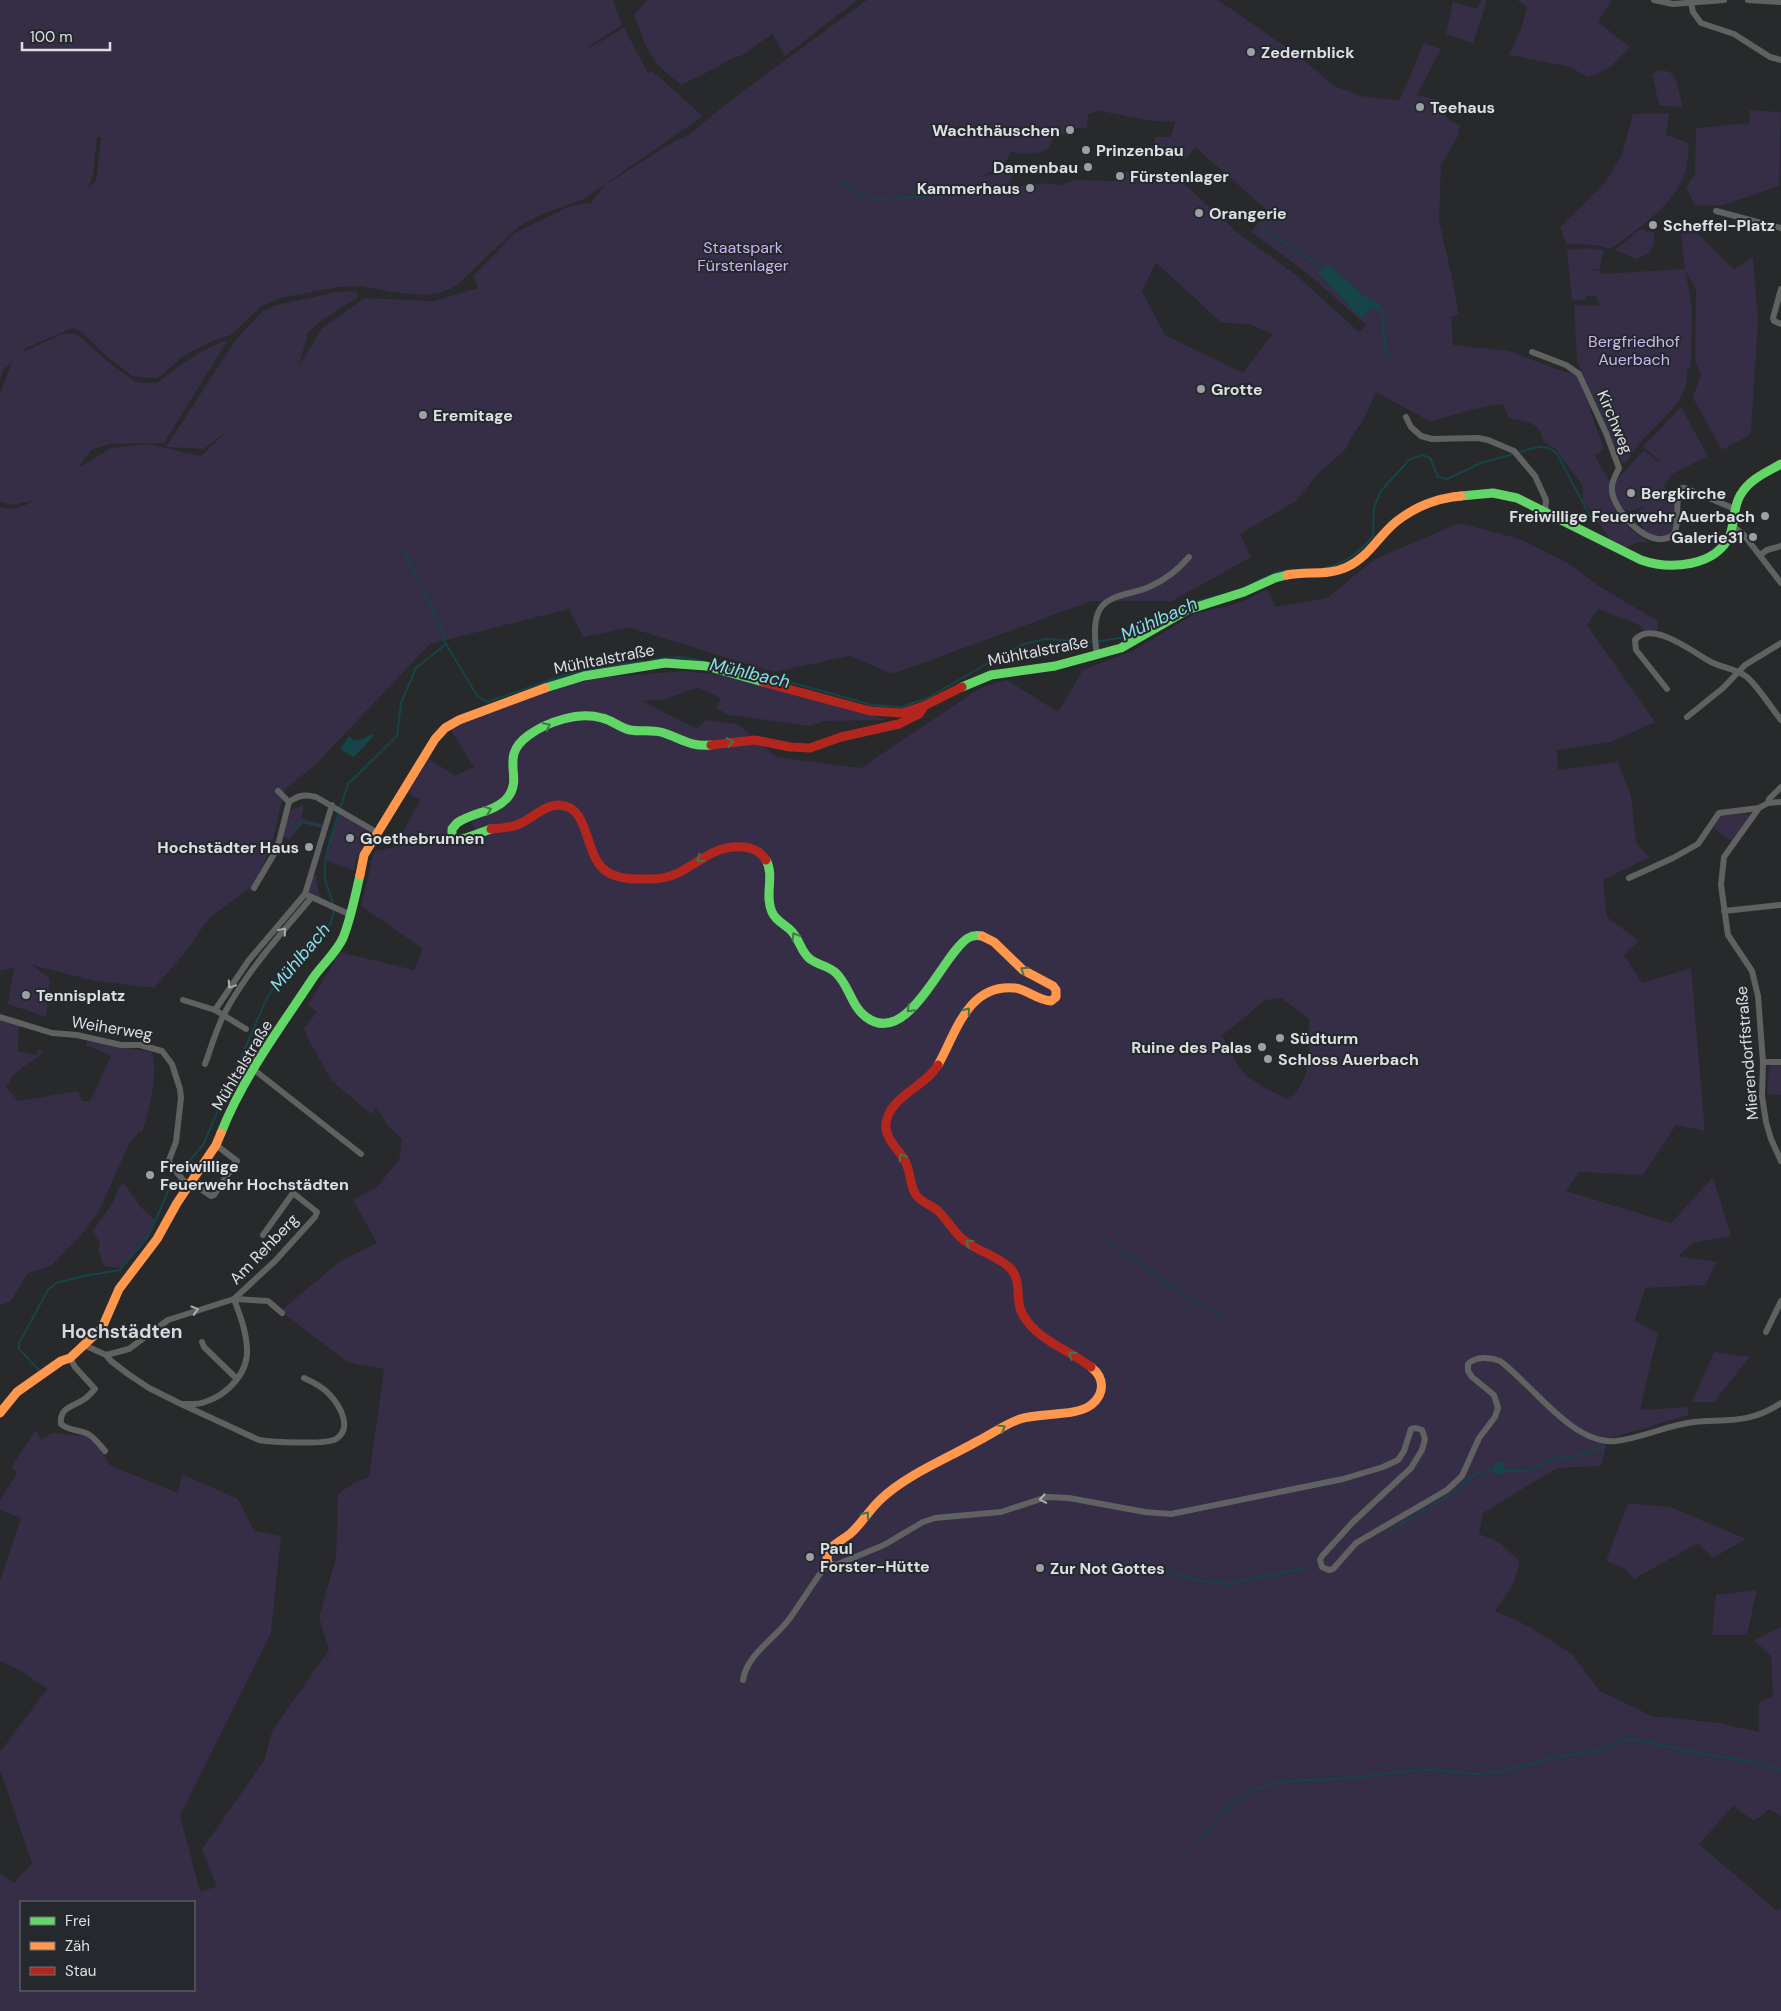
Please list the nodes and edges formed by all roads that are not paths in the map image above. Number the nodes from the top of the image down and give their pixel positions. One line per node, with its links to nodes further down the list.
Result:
1 (1654, 0): 5 (street)
2 (1724, 0): 5 (street)
3 (1748, 0): 4 (street)
4 (1781, 2)
5 (1692, 3): 6 (street)
6 (1781, 60)
7 (1716, 211): 8 (street)
8 (1781, 228)
9 (1781, 289): 10 (street)
10 (1781, 324)
11 (1532, 352): 14 (street, Kirchweg)
12 (1406, 416): 15 (street)
13 (1781, 464): 14 (street)
14 (1735, 509): 16 (street)
15 (1545, 512): 16 (street, Mühltalstraße); 22 (street, Mühltalstraße)
16 (1733, 526): 18 (street)
17 (1781, 546): 18 (street)
18 (1760, 555): 20 (street)
19 (1189, 557): 22 (street)
20 (1781, 583)
21 (1781, 644): 23 (street)
22 (1096, 651): 25 (street, Mühltalstraße)
23 (1739, 672): 24 (street); 26 (street); 27 (street)
24 (1667, 689)
25 (924, 706): 35 (street, Mühltalstraße); 76 (street, one-way to 25)
26 (1687, 717)
27 (1781, 720)
28 (1781, 787): 32 (street)
29 (278, 791): 30 (street)
30 (289, 802): 33 (street); 37 (street)
31 (1781, 802): 32 (street)
32 (1768, 804): 34 (street)
33 (338, 808): 35 (street); 38 (street)
34 (1759, 808): 36 (street); 40 (street, Mierendorffstraße)
35 (378, 833): 41 (street, Mühltalstraße)
36 (1629, 878)
37 (254, 888)
38 (308, 896): 41 (street); 42 (street); 43 (street, one-way to 38)
39 (1781, 906): 40 (street)
40 (1724, 911): 49 (street, Mierendorffstraße)
41 (351, 914): 52 (street, Mühltalstraße)
42 (249, 960): 43 (street); 45 (street, one-way to 45)
43 (256, 965): 46 (street)
44 (183, 1000): 45 (street)
45 (215, 1010): 46 (street)
46 (223, 1016): 48 (street); 51 (street)
47 (0, 1017): 58 (street, Weiherweg)
48 (246, 1029)
49 (1763, 1062): 50 (street); 55 (street, Mierendorffstraße)
50 (1781, 1062)
51 (205, 1064)
52 (253, 1069): 54 (street, Mühltalstraße); 56 (street)
53 (1781, 1143): 55 (street)
54 (216, 1145): 58 (street, Mühltalstraße); 58 (street, Weiherweg)
55 (1774, 1145): 57 (street, Mierendorffstraße)
56 (361, 1154)
57 (1781, 1161)
58 (191, 1184): 65 (street, Mühltalstraße)
59 (262, 1235): 60 (street, Am Rehberg)
60 (234, 1299): 62 (street); 66 (street, one-way to 60); 69 (street)
61 (1781, 1302): 63 (street)
62 (282, 1313)
63 (1766, 1332)
64 (202, 1342): 69 (street)
65 (84, 1345): 66 (street); 67 (street, Mühltalstraße)
66 (106, 1355): 72 (street)
67 (70, 1358): 73 (street, Mühltalstraße); 75 (street)
68 (304, 1378): 74 (street)
69 (237, 1379): 70 (street)
70 (205, 1402): 72 (street); 74 (street)
71 (1781, 1403): 76 (street, one-way to 76)
72 (181, 1404): 74 (street)
73 (0, 1412)
74 (205, 1416)
75 (105, 1451)
76 (828, 1563): 77 (street)
77 (744, 1680)

